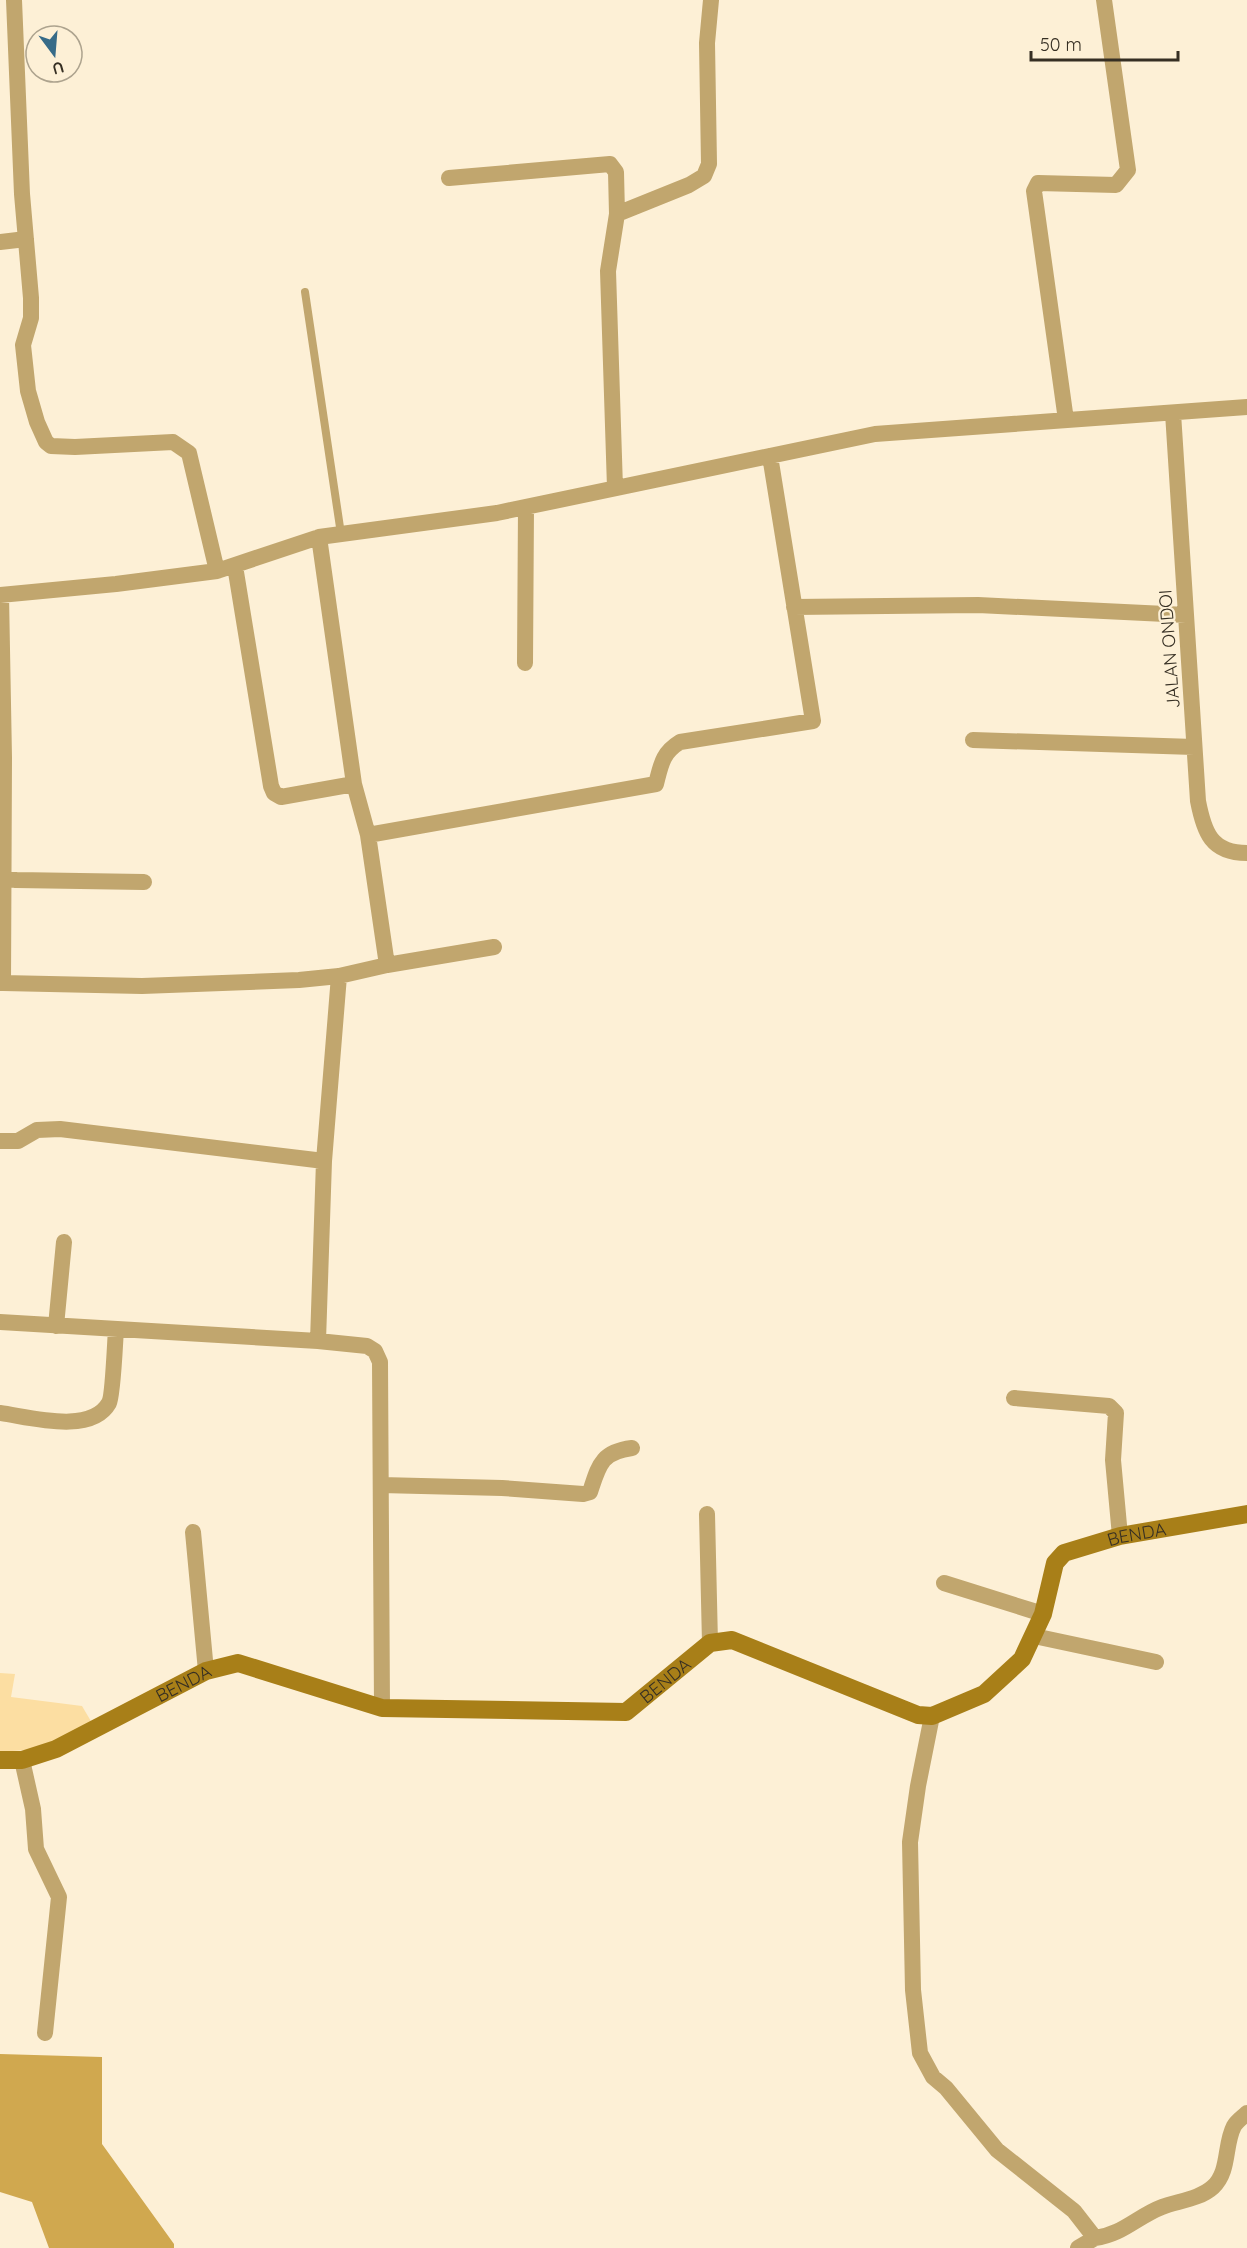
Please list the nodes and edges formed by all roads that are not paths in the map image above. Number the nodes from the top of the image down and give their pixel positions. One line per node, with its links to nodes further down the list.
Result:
1 (14, 0): 6 (street)
2 (711, 0): 5 (street)
3 (1104, 0): 11 (street)
4 (449, 178): 5 (street)
5 (617, 214): 13 (street)
6 (26, 239): 7 (street); 18 (street)
7 (0, 242)
8 (305, 292): 15 (lane)
9 (1247, 407): 10 (street)
10 (1173, 413): 11 (street); 21 (street, JALAN ONDOI)
11 (1066, 420): 12 (street)
12 (770, 456): 13 (street); 20 (street)
13 (615, 488): 14 (street)
14 (526, 507): 15 (street); 22 (street)
15 (341, 534): 16 (street)
16 (319, 537): 17 (street); 25 (street)
17 (235, 566): 18 (street); 25 (street)
18 (217, 571): 19 (street)
19 (0, 595): 28 (street)
20 (794, 607): 21 (street); 26 (street)
21 (1186, 615): 24 (street, JALAN ONDOI)
22 (525, 663)
23 (973, 740): 24 (street)
24 (1194, 747): 27 (street, JALAN ONDOI)
25 (354, 784): 26 (street)
26 (368, 835): 31 (street)
27 (1247, 853)
28 (3, 878): 29 (street); 33 (street)
29 (144, 882)
30 (494, 947): 31 (street)
31 (387, 965): 32 (street)
32 (339, 976): 33 (street); 35 (street)
33 (2, 983)
34 (0, 1141): 35 (street)
35 (324, 1161): 40 (street)
36 (64, 1242): 38 (street)
37 (0, 1322): 38 (street)
38 (56, 1326): 39 (street)
39 (116, 1329): 40 (street); 42 (street)
40 (318, 1341): 44 (street)
41 (1014, 1398): 48 (street)
42 (0, 1413)
43 (632, 1448): 44 (street)
44 (381, 1485): 55 (street)
45 (707, 1514): 52 (street)
46 (1247, 1514): 48 (street, BENDA)
47 (193, 1532): 54 (street)
48 (1120, 1536): 50 (street, BENDA)
49 (944, 1583): 50 (street)
50 (1043, 1614): 51 (street, BENDA)
51 (1034, 1636): 53 (street); 56 (street, BENDA)
52 (710, 1643): 55 (street, BENDA); 56 (street)
53 (1156, 1662)
54 (206, 1671): 55 (street, BENDA); 58 (street, BENDA)
55 (382, 1708)
56 (932, 1716): 61 (street)
57 (0, 1760): 58 (street, BENDA)
58 (22, 1760): 59 (street)
59 (45, 2033)
60 (1247, 2113): 61 (street)
61 (1095, 2238): 62 (street)
62 (1078, 2248)

